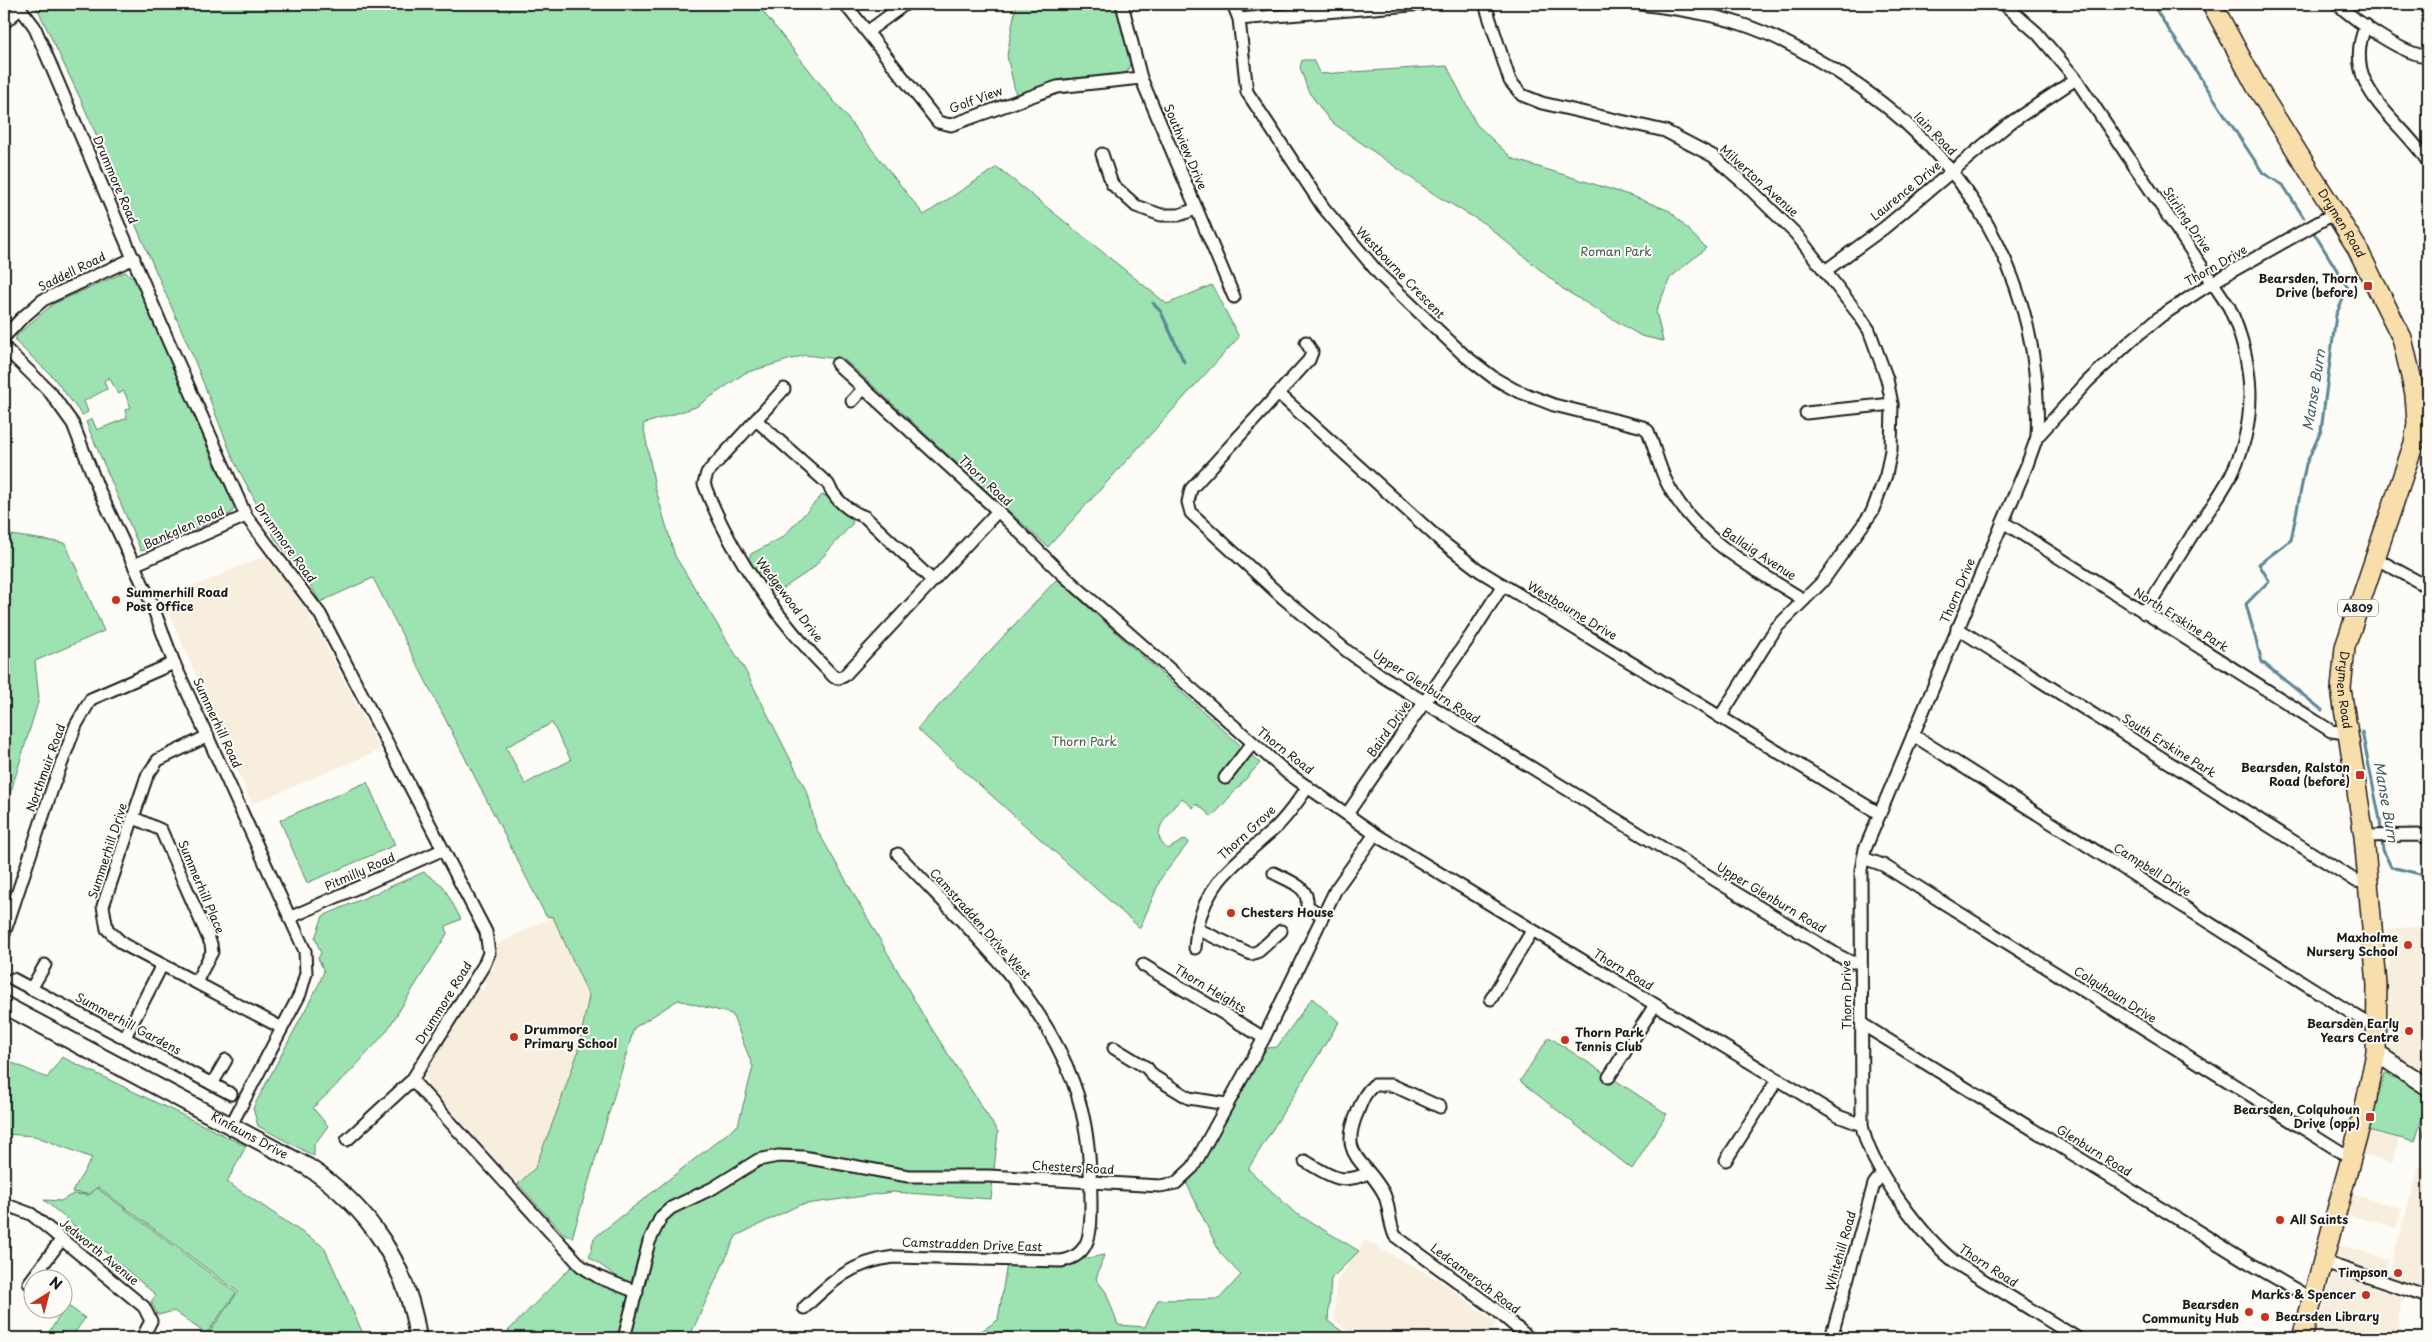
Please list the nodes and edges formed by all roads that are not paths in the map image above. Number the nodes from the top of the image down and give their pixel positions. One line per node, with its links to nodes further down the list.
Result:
1 (845, 4): 16 (street, Golf View)
2 (905, 4): 16 (street)
3 (1122, 4): 18 (street, Southview Drive)
4 (1233, 4): 13 (street, Westbourne Crescent)
5 (1423, 4): 13 (street)
6 (1485, 4): 26 (street, Milverton Avenue)
7 (1641, 4): 12 (street, Iain Road)
8 (2004, 4): 19 (street, Stirling Drive)
9 (2212, 4): 24 (main road, Drymen Road / A809)
10 (2337, 4): 15 (street)
11 (19, 6): 14 (street); 25 (street, Drummore Road)
12 (1679, 7): 22 (street, Iain Road)
13 (1239, 19): 40 (street, Westbourne Crescent)
14 (4, 22)
15 (2366, 25): 17 (street); 21 (street)
16 (867, 32): 18 (street, Golf View)
17 (2428, 56)
18 (1141, 78): 23 (street, Southview Drive)
19 (2076, 79): 22 (street, Laurence Drive); 27 (street, Stirling Drive)
20 (1102, 154): 23 (street)
21 (2428, 162)
22 (1952, 171): 26 (street, Laurence Drive); 41 (street, Iain Road)
23 (1196, 209): 28 (street, Southview Drive)
24 (2335, 213): 27 (street, Thorn Drive); 45 (main road, Drymen Road / A809)
25 (134, 258): 29 (street, Saddell Road); 43 (street, Drummore Road)
26 (1825, 271): 37 (street, Milverton Avenue)
27 (2213, 282): 41 (street, Thorn Drive); 51 (street, Stirling Drive)
28 (1234, 296)
29 (4, 337)
30 (1306, 342): 35 (street, Upper Glenburn Road)
31 (4, 348): 46 (street, Summerhill Road)
32 (837, 364): 33 (street, Thorn Road)
33 (864, 388): 36 (street); 42 (street, Thorn Road)
34 (784, 389): 39 (street, Wedgewood Drive)
35 (1279, 394): 48 (street, Westbourne Drive); 54 (street, Upper Glenburn Road)
36 (852, 401)
37 (1892, 404): 38 (street); 50 (street, Milverton Avenue)
38 (1806, 412)
39 (756, 420): 47 (street); 47 (street, Wedgewood Drive)
40 (1644, 426): 50 (street, Ballaig Avenue)
41 (2036, 437): 44 (street, Thorn Drive)
42 (998, 511): 47 (street, Wedgewood Drive); 59 (street, Thorn Road)
43 (246, 516): 46 (street, Bankglen Road); 68 (street, Drummore Road)
44 (2003, 522): 51 (street, North Erskine Park); 52 (street, Thorn Drive)
45 (2375, 558): 49 (street); 56 (main road, Drymen Road / A809)
46 (134, 565): 53 (street, Summerhill Road)
47 (932, 580)
48 (1503, 585): 54 (street, Baird Drive); 55 (street, Westbourne Drive)
49 (2428, 586)
50 (1804, 600): 55 (street, Milverton Avenue)
51 (2144, 613): 56 (street, North Erskine Park)
52 (1957, 628): 57 (street, Thorn Drive); 72 (street, South Erskine Park)
53 (174, 663): 58 (street, Summerhill Road); 78 (street, Northmuir Road)
54 (1424, 703): 62 (street, Baird Drive); 80 (street, Upper Glenburn Road)
55 (1720, 717): 63 (street, Westbourne Drive)
56 (2346, 733): 66 (main road, Drymen Road / A809)
57 (1913, 735): 63 (street, Thorn Drive); 91 (street, Campbell Drive)
58 (208, 736): 64 (street, Summerhill Drive); 74 (street, Summerhill Road)
59 (1252, 744): 60 (street); 61 (street, Thorn Road)
60 (1225, 778)
61 (1308, 787): 62 (street, Thorn Road); 75 (street, Thorn Grove)
62 (1347, 814): 65 (street, Thorn Road)
63 (1880, 814): 70 (street, Thorn Drive)
64 (134, 818): 83 (street, Summerhill Drive); 85 (street, Summerhill Place)
65 (1374, 834): 73 (street, Chesters Road); 76 (street, Thorn Road)
66 (2369, 836): 67 (street); 72 (main road, Drymen Road / A809)
67 (2428, 838)
68 (442, 850): 74 (street, Pitmilly Road); 101 (street, Drummore Road)
69 (898, 854): 116 (street, Camstradden Drive West)
70 (1863, 858): 80 (street, Thorn Drive); 111 (street, Colquhoun Drive)
71 (1274, 873): 73 (street)
72 (2368, 883): 91 (main road, Drymen Road / A809)
73 (1323, 916): 94 (street, Chesters Road)
74 (289, 918): 92 (street, Summerhill Road)
75 (1197, 929): 77 (street); 79 (street, Thorn Grove)
76 (1532, 931): 87 (street); 89 (street, Thorn Road)
77 (1281, 932)
78 (4, 934)
79 (1195, 948)
80 (1860, 962): 90 (street, Thorn Drive)
81 (45, 965): 86 (street)
82 (1143, 965): 94 (street, Thorn Heights)
83 (162, 966): 85 (street, Summerhill Drive); 93 (street)
84 (13, 979): 86 (street, Summerhill Gardens)
85 (196, 982): 92 (street, Summerhill Drive)
86 (31, 989): 93 (street, Summerhill Gardens)
87 (1491, 999)
88 (4, 1005): 109 (street, Kinfauns Drive)
89 (1655, 1005): 100 (street); 102 (street, Thorn Road)
90 (1862, 1024): 108 (street, Thorn Drive); 123 (street, Glenburn Road)
91 (2377, 1024): 96 (main road, Drymen Road / A809)
92 (282, 1028): 109 (street, Summerhill Road)
93 (125, 1037): 103 (street, Summerhill Gardens)
94 (1264, 1038): 106 (street, Chesters Road)
95 (1114, 1048): 99 (street)
96 (2376, 1053): 104 (street); 111 (main road, Drymen Road / A809)
97 (1154, 1057): 99 (street)
98 (226, 1060): 103 (street)
99 (1147, 1068): 106 (street)
100 (1608, 1076)
101 (412, 1080): 110 (street, Drummore Road); 121 (street)
102 (1778, 1080): 108 (street, Thorn Road); 112 (street)
103 (212, 1084): 105 (street, Summerhill Gardens)
104 (2428, 1087)
105 (230, 1094)
106 (1226, 1104): 116 (street, Chesters Road)
107 (1440, 1107): 114 (street, Ledcameroch Road)
108 (1862, 1124): 115 (street, Thorn Road)
109 (231, 1125): 126 (street, Kinfauns Drive)
110 (347, 1140)
111 (2352, 1157): 119 (main road, Drymen Road / A809)
112 (1726, 1160)
113 (1304, 1161): 114 (street)
114 (1368, 1173): 128 (street, Ledcameroch Road)
115 (1882, 1174): 129 (street, Whitehill Road); 130 (street, Thorn Road)
116 (1091, 1183): 121 (street, Chesters Road); 124 (street, Camstradden Drive East)
117 (4, 1204): 118 (street, Jedworth Avenue)
118 (62, 1239): 120 (street); 125 (street, Jedworth Avenue)
119 (2324, 1262): 122 (street); 123 (main road, Drymen Road / A809)
120 (39, 1270)
121 (637, 1292): 127 (street, Chesters Road)
122 (2428, 1297)
123 (2312, 1299): 131 (main road, Drymen Road / A809)
124 (804, 1308)
125 (142, 1338)
126 (418, 1338)
127 (624, 1338)
128 (1529, 1338)
129 (1831, 1338)
130 (2077, 1338)
131 (2302, 1338)

